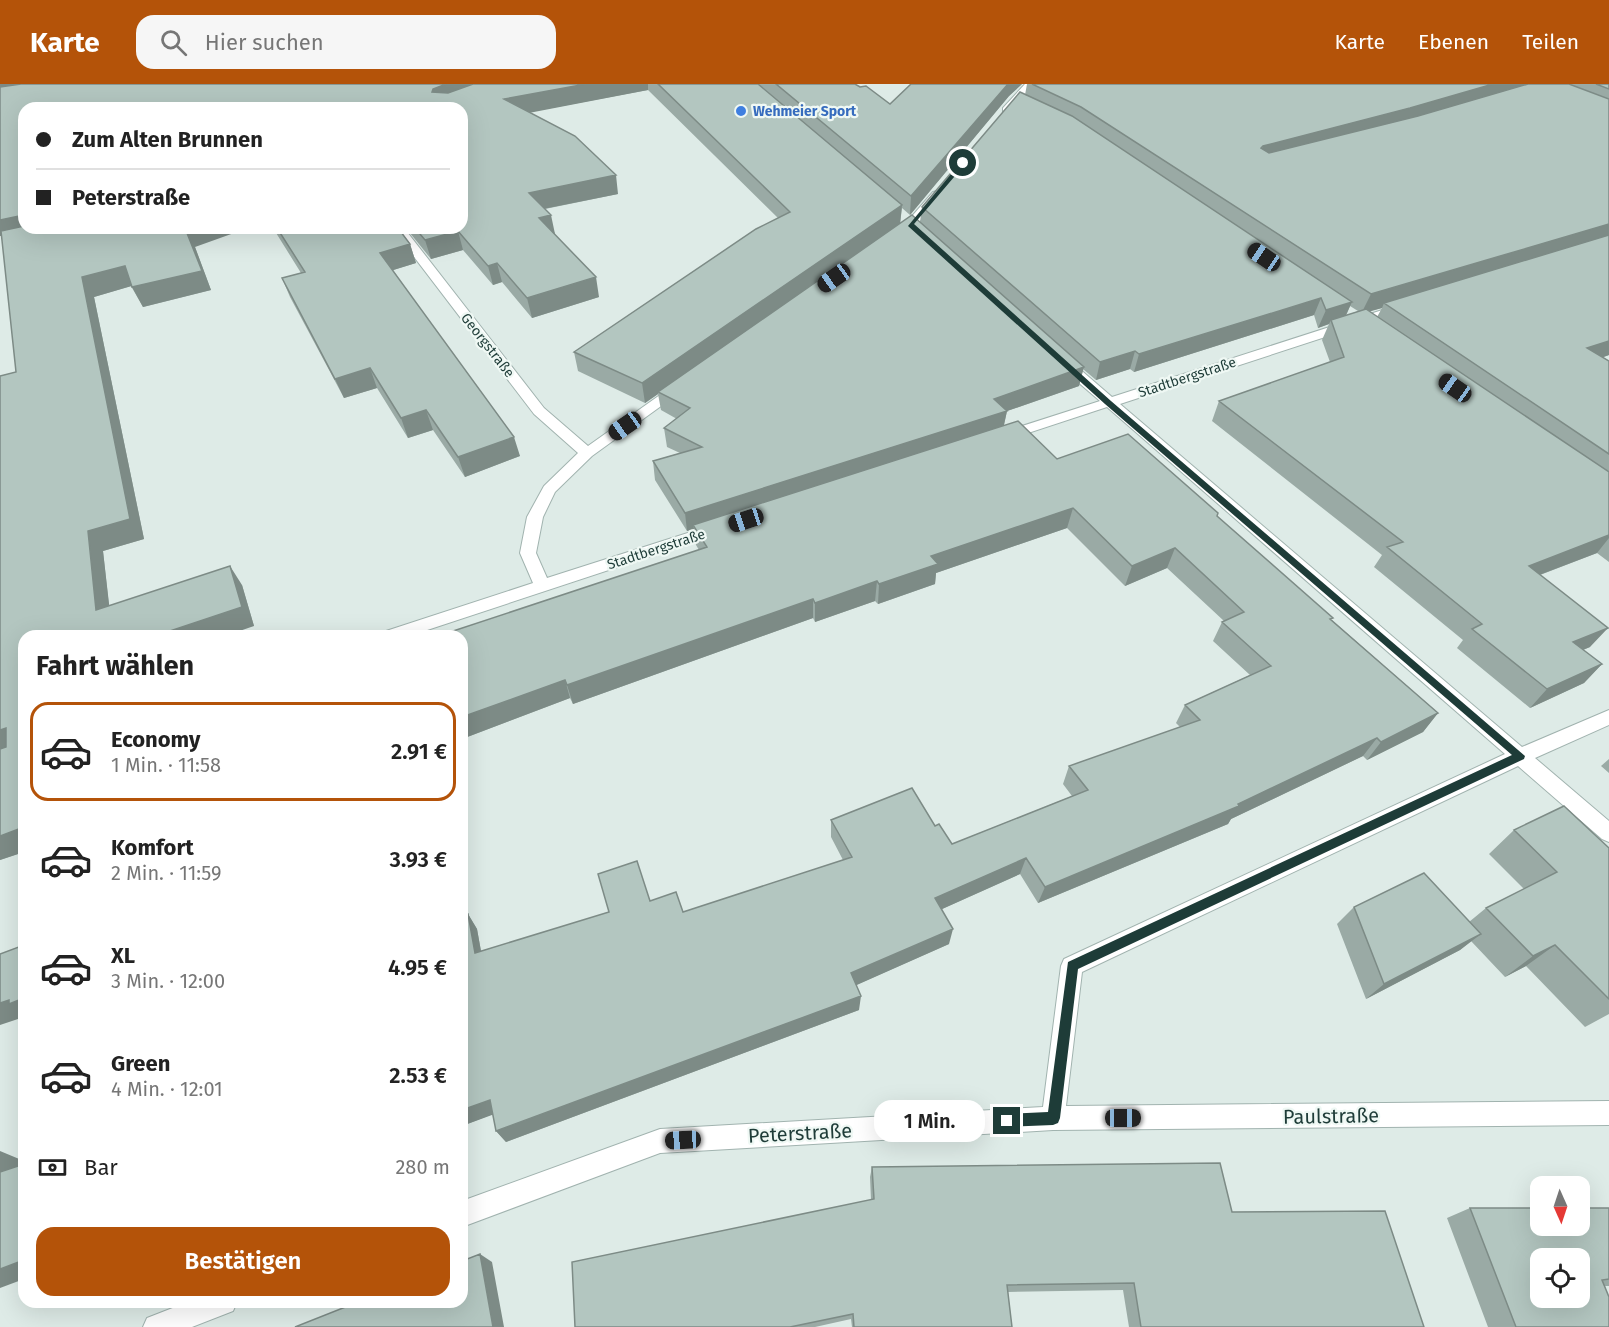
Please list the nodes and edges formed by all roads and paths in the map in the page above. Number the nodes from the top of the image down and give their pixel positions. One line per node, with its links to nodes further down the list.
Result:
1 (1030, 84): 2 (street)
2 (1001, 116)
3 (947, 182): 5 (street)
4 (403, 234): 11 (street, Georgstraße)
5 (882, 244)
6 (1416, 304): 9 (street, Stadtbergstraße)
7 (1057, 356): 9 (street)
8 (692, 379): 11 (street)
9 (1108, 402): 10 (street, Stadtbergstraße); 16 (street)
10 (995, 439)
11 (587, 453): 13 (street)
12 (734, 523): 13 (street, Stadtbergstraße)
13 (542, 586): 14 (street, Stadtbergstraße)
14 (406, 630)
15 (1609, 717): 16 (street)
16 (1520, 756): 17 (street); 19 (street)
17 (1609, 833)
18 (1609, 1113): 19 (street, Paulstraße)
19 (1053, 1118): 20 (street, Peterstraße)
20 (468, 1212)
21 (208, 1308): 22 (street)
22 (156, 1327)

